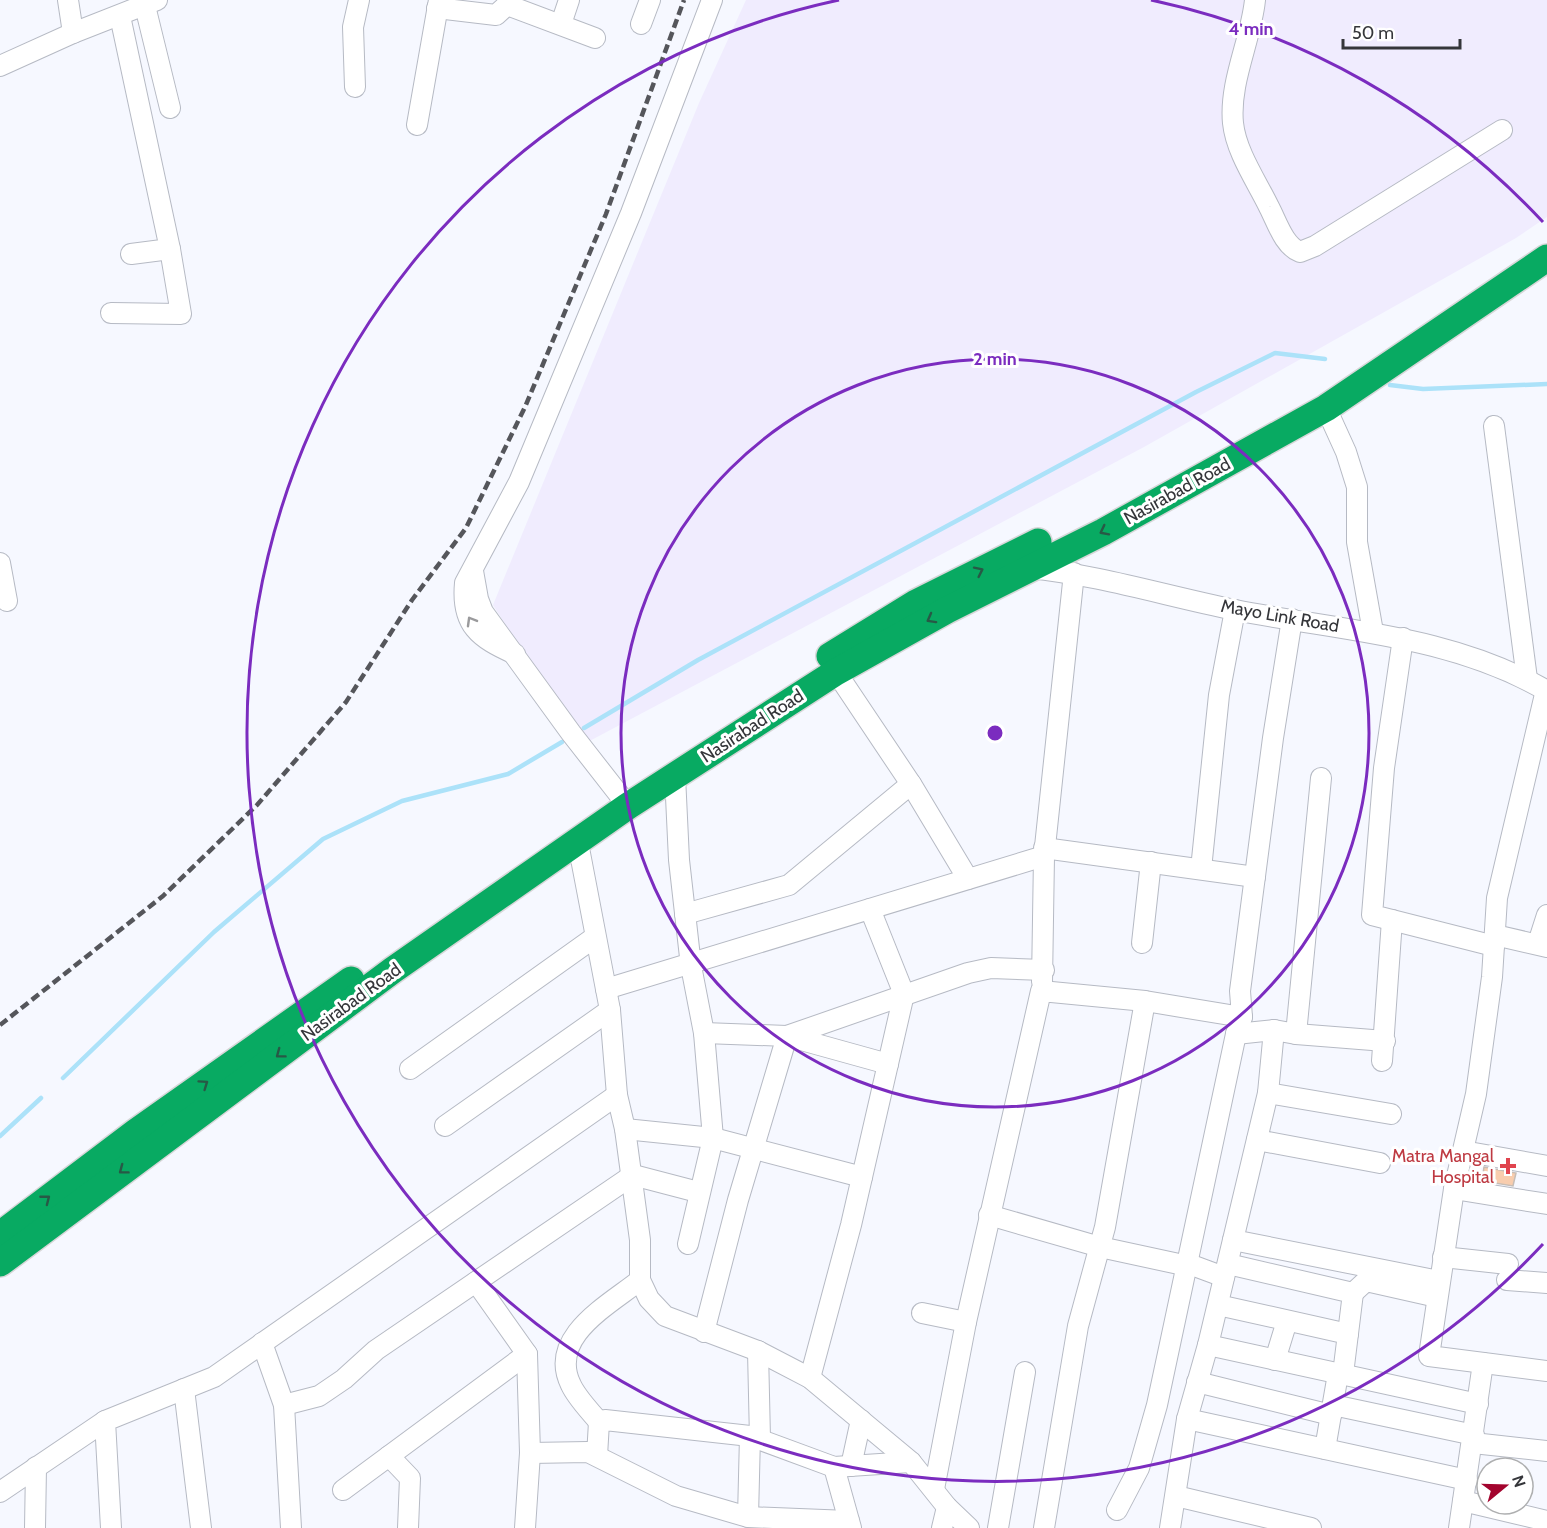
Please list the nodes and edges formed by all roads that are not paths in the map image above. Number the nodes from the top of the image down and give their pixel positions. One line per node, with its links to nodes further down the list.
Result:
1 (68, 0): 13 (street)
2 (359, 0): 16 (street)
3 (569, 0): 11 (street)
4 (650, 0): 12 (street)
5 (712, 0): 41 (street)
6 (1255, 0): 19 (street)
7 (507, 2): 9 (street); 11 (street)
8 (151, 3): 10 (street); 17 (street)
9 (438, 4): 18 (street)
10 (120, 16): 13 (street); 21 (street)
11 (561, 24): 14 (street)
12 (641, 24)
13 (73, 33): 15 (street)
14 (595, 38)
15 (0, 66)
16 (354, 87)
17 (170, 108)
18 (417, 125)
19 (1502, 130)
20 (1547, 237): 27 (highway, Nasirabad Road)
21 (171, 249): 22 (street); 24 (street)
22 (131, 254)
23 (1547, 258): 25 (highway, Nasirabad Road)
24 (111, 313)
25 (1326, 408): 27 (highway, Nasirabad Road, one-way to 27); 33 (street)
26 (1494, 426): 36 (street)
27 (1018, 562): 29 (street, Mayo Link Road); 35 (highway, Nasirabad Road, one-way to 35); 41 (highway, Nasirabad Road, one-way to 27)
28 (0, 563): 30 (street)
29 (1074, 573): 31 (street, Mayo Link Road); 43 (street)
30 (7, 601)
31 (1235, 610): 32 (street, Mayo Link Road); 45 (street)
32 (1292, 619): 33 (street, Mayo Link Road); 46 (street)
33 (1373, 632): 34 (street, Mayo Link Road)
34 (1403, 638): 36 (street, Mayo Link Road); 51 (street)
35 (836, 672): 38 (highway, Nasirabad Road); 40 (street)
36 (1527, 679): 37 (street, Mayo Link Road)
37 (1546, 691): 53 (street)
38 (675, 776): 41 (highway, Nasirabad Road); 49 (street)
39 (1321, 778): 66 (street)
40 (911, 784): 47 (street); 49 (street)
41 (625, 801): 42 (highway, Nasirabad Road); 89 (highway, Nasirabad Road, one-way to 41)
42 (578, 843): 52 (street); 94 (highway, Nasirabad Road, one-way to 94)
43 (1044, 852): 44 (street); 47 (street); 57 (street)
44 (1151, 862): 45 (street); 54 (street)
45 (1201, 869): 46 (street)
46 (1255, 876): 63 (street)
47 (968, 879): 48 (street)
48 (870, 909): 56 (street); 60 (street)
49 (685, 914): 56 (street)
50 (1547, 915): 55 (street)
51 (1392, 920): 53 (street); 68 (street)
52 (595, 937): 58 (street); 71 (street)
53 (1494, 940): 55 (street); 80 (street)
54 (1142, 943)
55 (1543, 945)
56 (691, 966): 58 (street); 65 (street)
57 (1044, 970): 59 (street); 60 (street)
58 (606, 989): 62 (street)
59 (1041, 991): 61 (street); 88 (street)
60 (904, 994): 67 (street); 70 (street)
61 (1145, 1001): 63 (street); 92 (street)
62 (610, 1010): 73 (street); 75 (street)
63 (1239, 1025): 64 (street); 95 (street)
64 (1275, 1030): 66 (street); 72 (street)
65 (704, 1033): 67 (street); 77 (street)
66 (1296, 1034): 68 (street)
67 (787, 1036): 70 (street); 79 (street)
68 (1385, 1041): 69 (street)
69 (1382, 1061)
70 (888, 1064): 84 (street)
71 (410, 1069)
72 (1268, 1093): 74 (street); 78 (street)
73 (617, 1095): 76 (street); 108 (street)
74 (1391, 1114)
75 (444, 1126)
76 (625, 1129): 77 (street); 83 (street)
77 (713, 1138): 79 (street); 86 (street)
78 (1257, 1140): 81 (street); 90 (street)
79 (753, 1149): 84 (street); 106 (street)
80 (1463, 1151): 82 (street); 85 (street)
81 (1380, 1163)
82 (1547, 1166)
83 (633, 1175): 86 (street); 97 (street); 98 (street)
84 (862, 1177): 117 (street)
85 (1454, 1189): 87 (street); 93 (street)
86 (698, 1192): 91 (street)
87 (1547, 1204)
88 (989, 1215): 92 (street); 105 (street)
89 (0, 1235)
90 (1233, 1240): 96 (street); 100 (street)
91 (688, 1244)
92 (1100, 1247): 95 (street); 157 (street)
93 (1443, 1257): 99 (street); 100 (street)
94 (0, 1263)
95 (1188, 1265): 96 (street); 144 (street)
96 (1226, 1271): 101 (street); 102 (street)
97 (640, 1280): 106 (street); 126 (street)
98 (476, 1282): 111 (street); 121 (street)
99 (1547, 1283)
100 (1438, 1289): 101 (street); 113 (street)
101 (1353, 1293): 107 (street)
102 (1218, 1305): 104 (street); 109 (street)
103 (922, 1313): 105 (street)
104 (1287, 1321): 107 (street); 112 (street)
105 (966, 1322): 138 (street)
106 (704, 1332): 110 (street)
107 (1348, 1334): 116 (street)
108 (262, 1343): 119 (street); 121 (street)
109 (1208, 1345): 112 (street); 118 (street)
110 (758, 1351): 117 (street); 127 (street)
111 (526, 1354): 131 (street); 133 (street)
112 (1275, 1360): 116 (street)
113 (1483, 1363): 114 (street); 120 (street)
114 (1547, 1371)
115 (1025, 1372): 156 (street)
116 (1340, 1374): 120 (street); 122 (street)
117 (810, 1378): 124 (street)
118 (1197, 1382): 122 (street); 123 (street)
119 (184, 1389): 125 (street); 150 (street)
120 (1478, 1404): 128 (street)
121 (284, 1405): 151 (street)
122 (1332, 1410): 128 (street); 129 (street)
123 (1187, 1419): 129 (street); 141 (street)
124 (861, 1420): 134 (street); 135 (street)
125 (105, 1421): 136 (street); 149 (street)
126 (599, 1422): 127 (street); 132 (street)
127 (755, 1438): 135 (street); 145 (street)
128 (1474, 1439): 130 (street); 137 (street)
129 (1325, 1449): 137 (street)
130 (1547, 1451)
131 (530, 1453): 132 (street); 153 (street)
132 (597, 1455): 145 (street)
133 (389, 1456): 139 (street); 152 (street)
134 (911, 1461): 135 (street); 138 (street)
135 (842, 1466): 147 (street)
136 (36, 1467): 140 (street); 148 (street)
137 (1467, 1480): 142 (street)
138 (934, 1489): 143 (street)
139 (343, 1490)
140 (0, 1492)
141 (1176, 1496): 158 (street); 159 (street)
142 (1463, 1501): 146 (street); 160 (street)
143 (947, 1507): 154 (street); 155 (street)
144 (1117, 1510)
145 (748, 1517): 147 (street)
146 (1547, 1521)
147 (850, 1525)
148 (35, 1528)
149 (111, 1528)
150 (201, 1528)
151 (291, 1528)
152 (408, 1528)
153 (525, 1528)
154 (942, 1528)
155 (969, 1528)
156 (998, 1528)
157 (1044, 1528)
158 (1170, 1528)
159 (1311, 1528)
160 (1459, 1528)

